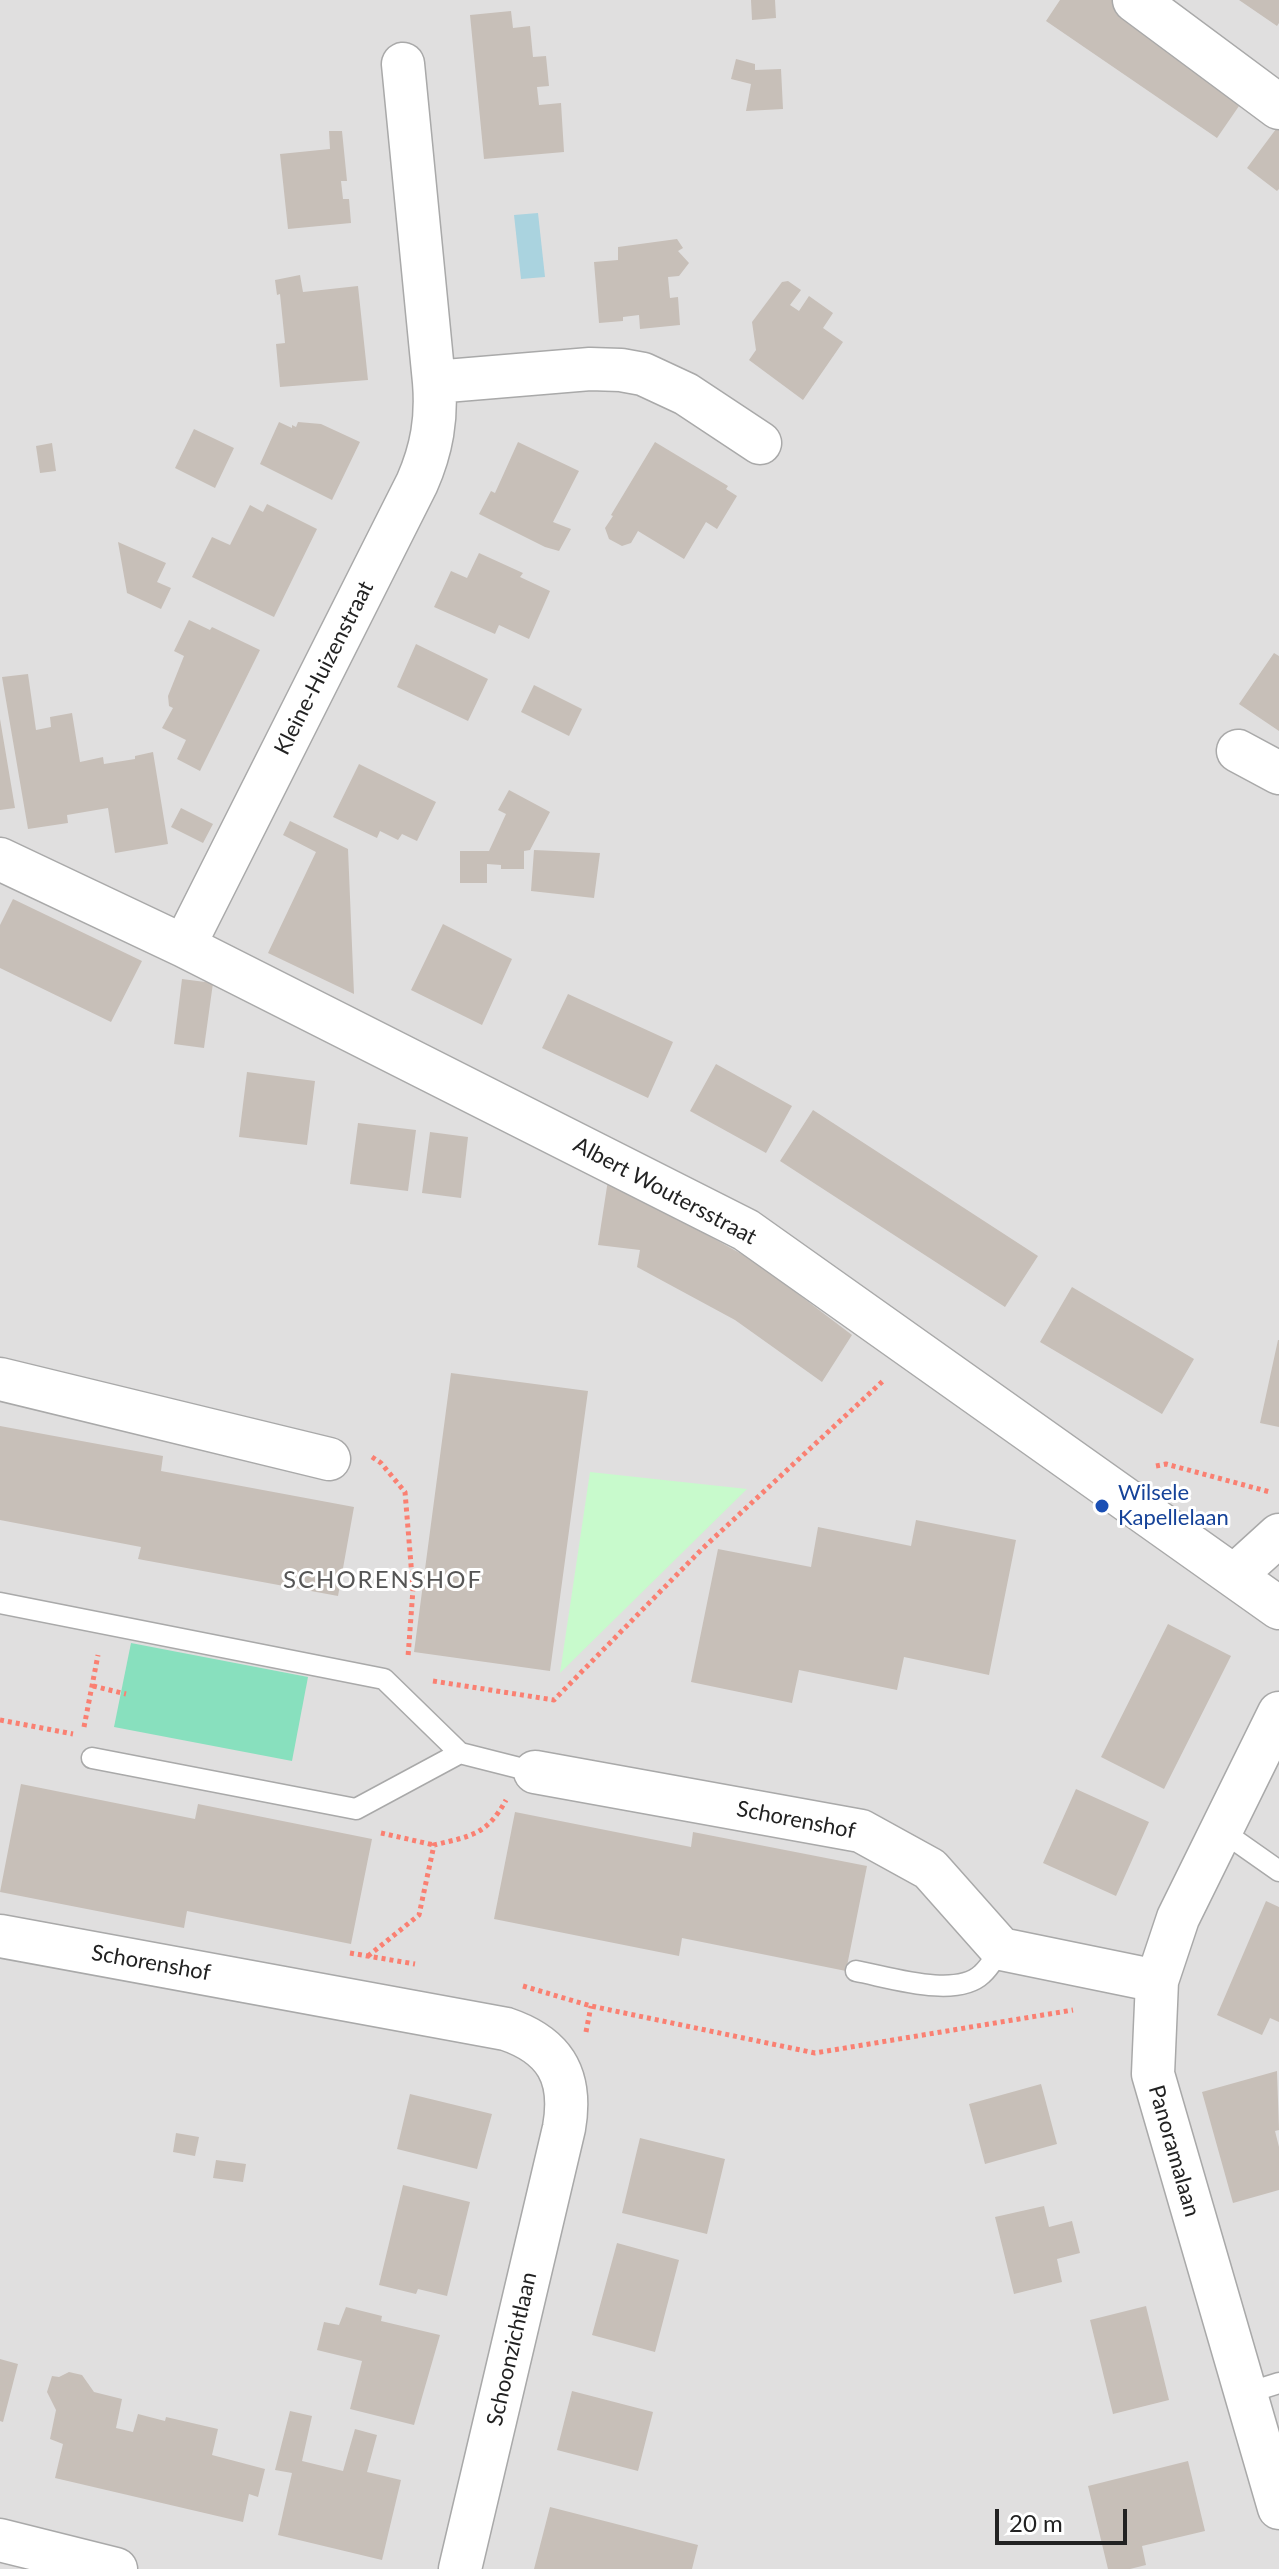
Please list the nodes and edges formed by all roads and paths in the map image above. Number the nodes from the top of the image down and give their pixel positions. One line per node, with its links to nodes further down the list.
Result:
1 (1135, 0): 3 (street)
2 (403, 64): 4 (street, Kleine-Huizenstraat)
3 (1279, 107)
4 (434, 382): 5 (street); 9 (street, Kleine-Huizenstraat)
5 (760, 443)
6 (1238, 751): 7 (street)
7 (1279, 773)
8 (0, 859): 9 (street, Albert Woutersstraat)
9 (184, 946): 10 (street, Albert Woutersstraat)
10 (917, 1350): 13 (street, Albert Woutersstraat); 21 (path)
11 (0, 1379): 12 (street)
12 (329, 1459): 20 (path)
13 (1097, 1478): 14 (path); 16 (street, Albert Woutersstraat)
14 (1279, 1495)
15 (1279, 1535): 16 (street)
16 (1235, 1575): 18 (street, Albert Woutersstraat)
17 (0, 1603): 26 (lane)
18 (1279, 1608)
19 (101, 1641): 22 (path)
20 (408, 1662)
21 (422, 1679)
22 (93, 1686): 23 (path); 25 (path)
23 (126, 1694)
24 (1279, 1713): 29 (street, Panoramalaan)
25 (0, 1720)
26 (460, 1753): 27 (lane); 28 (lane)
27 (92, 1758)
28 (535, 1772): 32 (street, Schorenshof); 34 (path)
29 (1222, 1831): 30 (lane); 38 (street, Panoramalaan)
30 (1279, 1871)
31 (0, 1936): 40 (street, Schorenshof)
32 (1001, 1949): 36 (street); 37 (lane)
33 (337, 1951): 34 (path)
34 (369, 1955): 35 (path); 40 (path)
35 (415, 1964)
36 (1089, 1967): 38 (street); 39 (path)
37 (856, 1971)
38 (1157, 1981): 42 (street, Panoramalaan)
39 (508, 1983)
40 (347, 1999): 41 (street, Schorenshof)
41 (564, 2128): 46 (street, Schoonzichtlaan)
42 (1262, 2389): 43 (street, Panoramalaan)
43 (1279, 2508)
44 (0, 2540): 45 (street)
45 (116, 2569)
46 (460, 2569)

